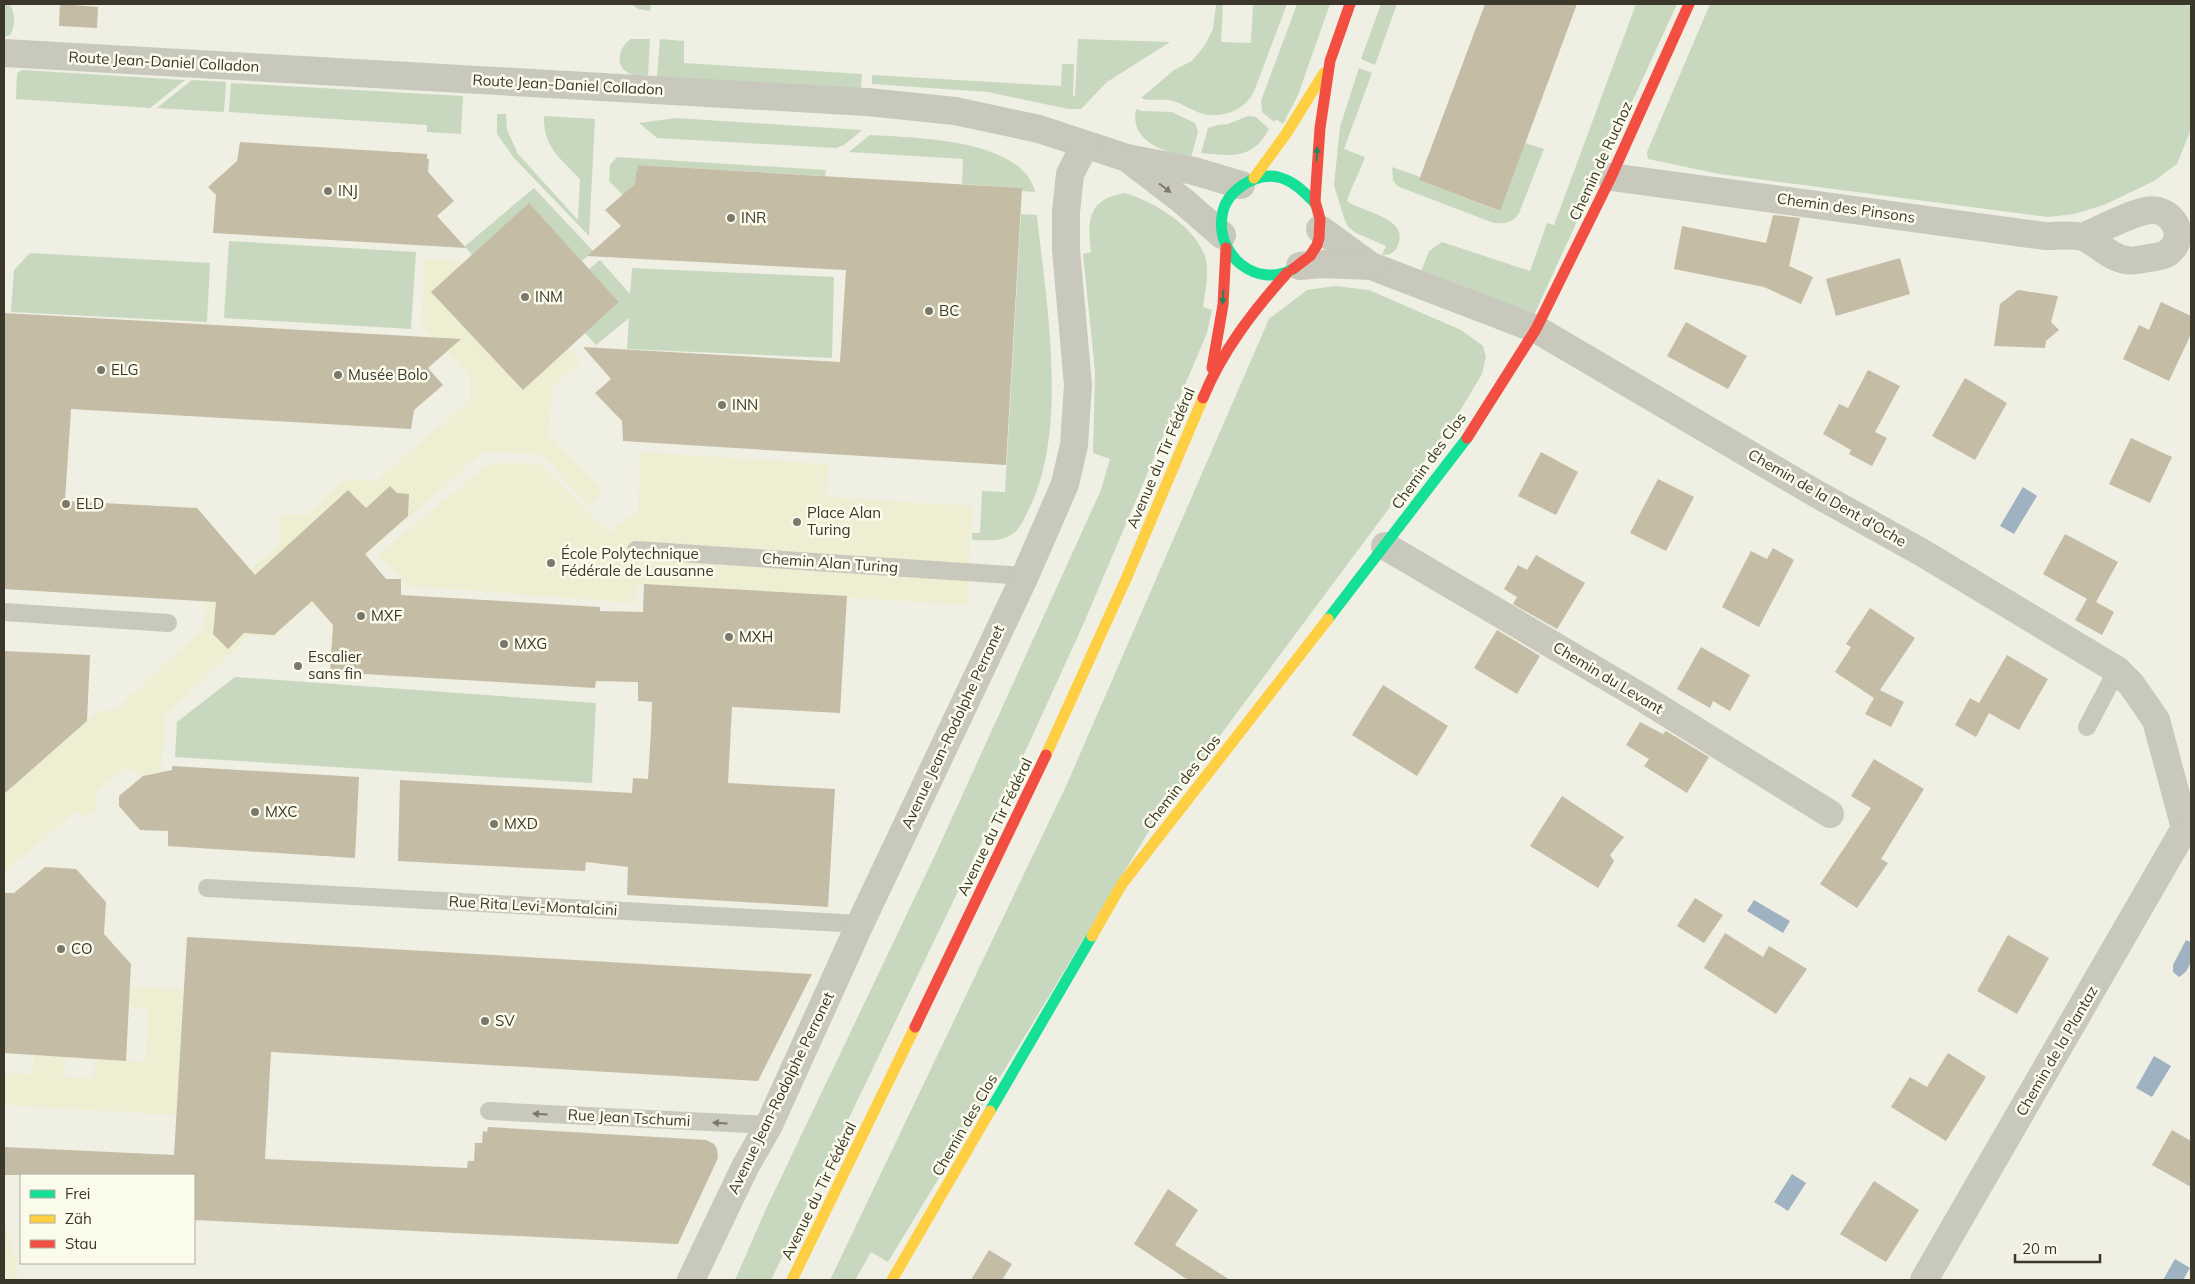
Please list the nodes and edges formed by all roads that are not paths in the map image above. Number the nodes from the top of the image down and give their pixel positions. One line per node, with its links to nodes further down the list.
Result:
1 (1350, 4): 4 (main road)
2 (1689, 4): 7 (main road, Chemin de Ruchoz)
3 (4, 52): 5 (street, Route Jean-Daniel Colladon)
4 (1330, 63): 8 (main road); 9 (main road, one-way to 4)
5 (1085, 145): 6 (street, Route Jean-Daniel Colladon); 18 (street, Avenue Jean-Rodolphe Perronet)
6 (1126, 158): 8 (street, Route Jean-Daniel Colladon); 11 (street, Route Jean-Daniel Colladon, one-way to 11)
7 (1611, 176): 10 (street, Chemin des Pinsons); 14 (main road, Chemin de Ruchoz)
8 (1248, 182): 9 (main road); 11 (main road)
9 (1318, 216): 12 (street, Chemin de la Dent d'Oche); 13 (main road)
10 (2082, 237)
11 (1224, 242): 13 (main road); 15 (main road, Avenue du Tir Fédéral, one-way to 15)
12 (1371, 266): 13 (street, Chemin de la Dent d'Oche); 14 (street, Chemin de la Dent d'Oche)
13 (1293, 270): 15 (main road, Avenue du Tir Fédéral)
14 (1536, 328): 16 (main road, Chemin des Clos); 21 (street, Chemin de la Dent d'Oche)
15 (1210, 380): 30 (main road, Avenue du Tir Fédéral)
16 (1385, 546): 23 (street, Chemin du Levant); 31 (main road, Chemin des Clos)
17 (636, 550): 18 (lane, Chemin Alan Turing)
18 (1025, 576): 26 (street, Avenue Jean-Rodolphe Perronet)
19 (4, 612): 20 (lane)
20 (168, 623)
21 (2117, 670): 22 (lane); 24 (street, Chemin de la Dent d'Oche)
22 (2087, 727)
23 (1830, 814)
24 (2188, 830): 32 (street, Chemin de la Plantaz)
25 (207, 888): 26 (lane, Rue Rita Levi-Montalcini)
26 (860, 924): 28 (street, Avenue Jean-Rodolphe Perronet)
27 (489, 1111): 28 (lane, Rue Jean Tschumi, one-way to 27)
28 (768, 1125): 29 (street, Avenue Jean-Rodolphe Perronet)
29 (691, 1280)
30 (792, 1280)
31 (892, 1280)
32 (1924, 1280)

